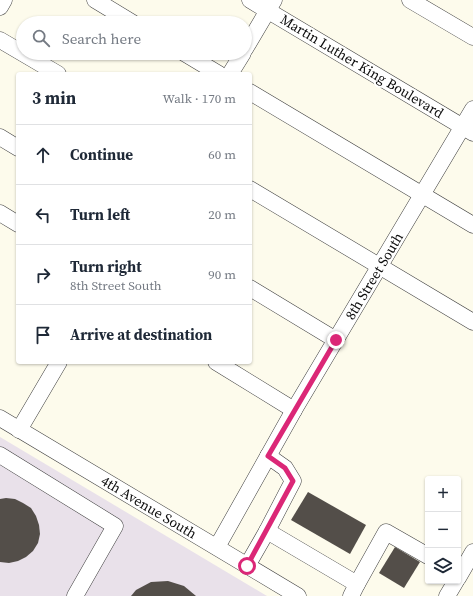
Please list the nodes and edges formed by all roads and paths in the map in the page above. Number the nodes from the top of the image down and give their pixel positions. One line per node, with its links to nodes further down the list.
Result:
1 (4, 0): 6 (street)
2 (95, 0): 7 (street)
3 (250, 0): 5 (street, Martin Luther King Boulevard)
4 (410, 0): 9 (street)
5 (271, 5): 8 (street); 20 (street, Martin Luther King Boulevard)
6 (0, 7)
7 (121, 16)
8 (252, 37)
9 (473, 37)
10 (0, 40): 11 (street)
11 (16, 49)
12 (34, 60): 15 (street)
13 (196, 60): 16 (street)
14 (239, 60): 17 (street)
15 (55, 72)
16 (216, 72)
17 (231, 72)
18 (252, 93): 24 (street)
19 (473, 109): 20 (street, 8th Street South)
20 (468, 130): 24 (street, 8th Street South)
21 (0, 137): 22 (street)
22 (16, 147)
23 (252, 190): 28 (street)
24 (422, 195): 27 (street); 28 (street, 8th Street South)
25 (0, 213): 26 (street)
26 (16, 223)
27 (473, 225)
28 (380, 266): 30 (street); 31 (street, 8th Street South)
29 (252, 289): 31 (street)
30 (473, 322)
31 (336, 340): 34 (street, 8th Street South)
32 (59, 364): 36 (street)
33 (219, 364): 34 (street)
34 (294, 410): 38 (street, 8th Street South)
35 (0, 418): 36 (street, 4th Avenue South)
36 (19, 430): 40 (street, 4th Avenue South)
37 (0, 455): 46 (street)
38 (268, 456): 39 (street); 40 (street, 8th Street South)
39 (267, 531): 43 (street); 45 (street)
40 (217, 547): 43 (street, 4th Avenue South)
41 (473, 552): 44 (street)
42 (425, 554): 45 (street)
43 (247, 566): 47 (street, 4th Avenue South)
44 (455, 585)
45 (354, 590)
46 (75, 596)
47 (298, 596)

